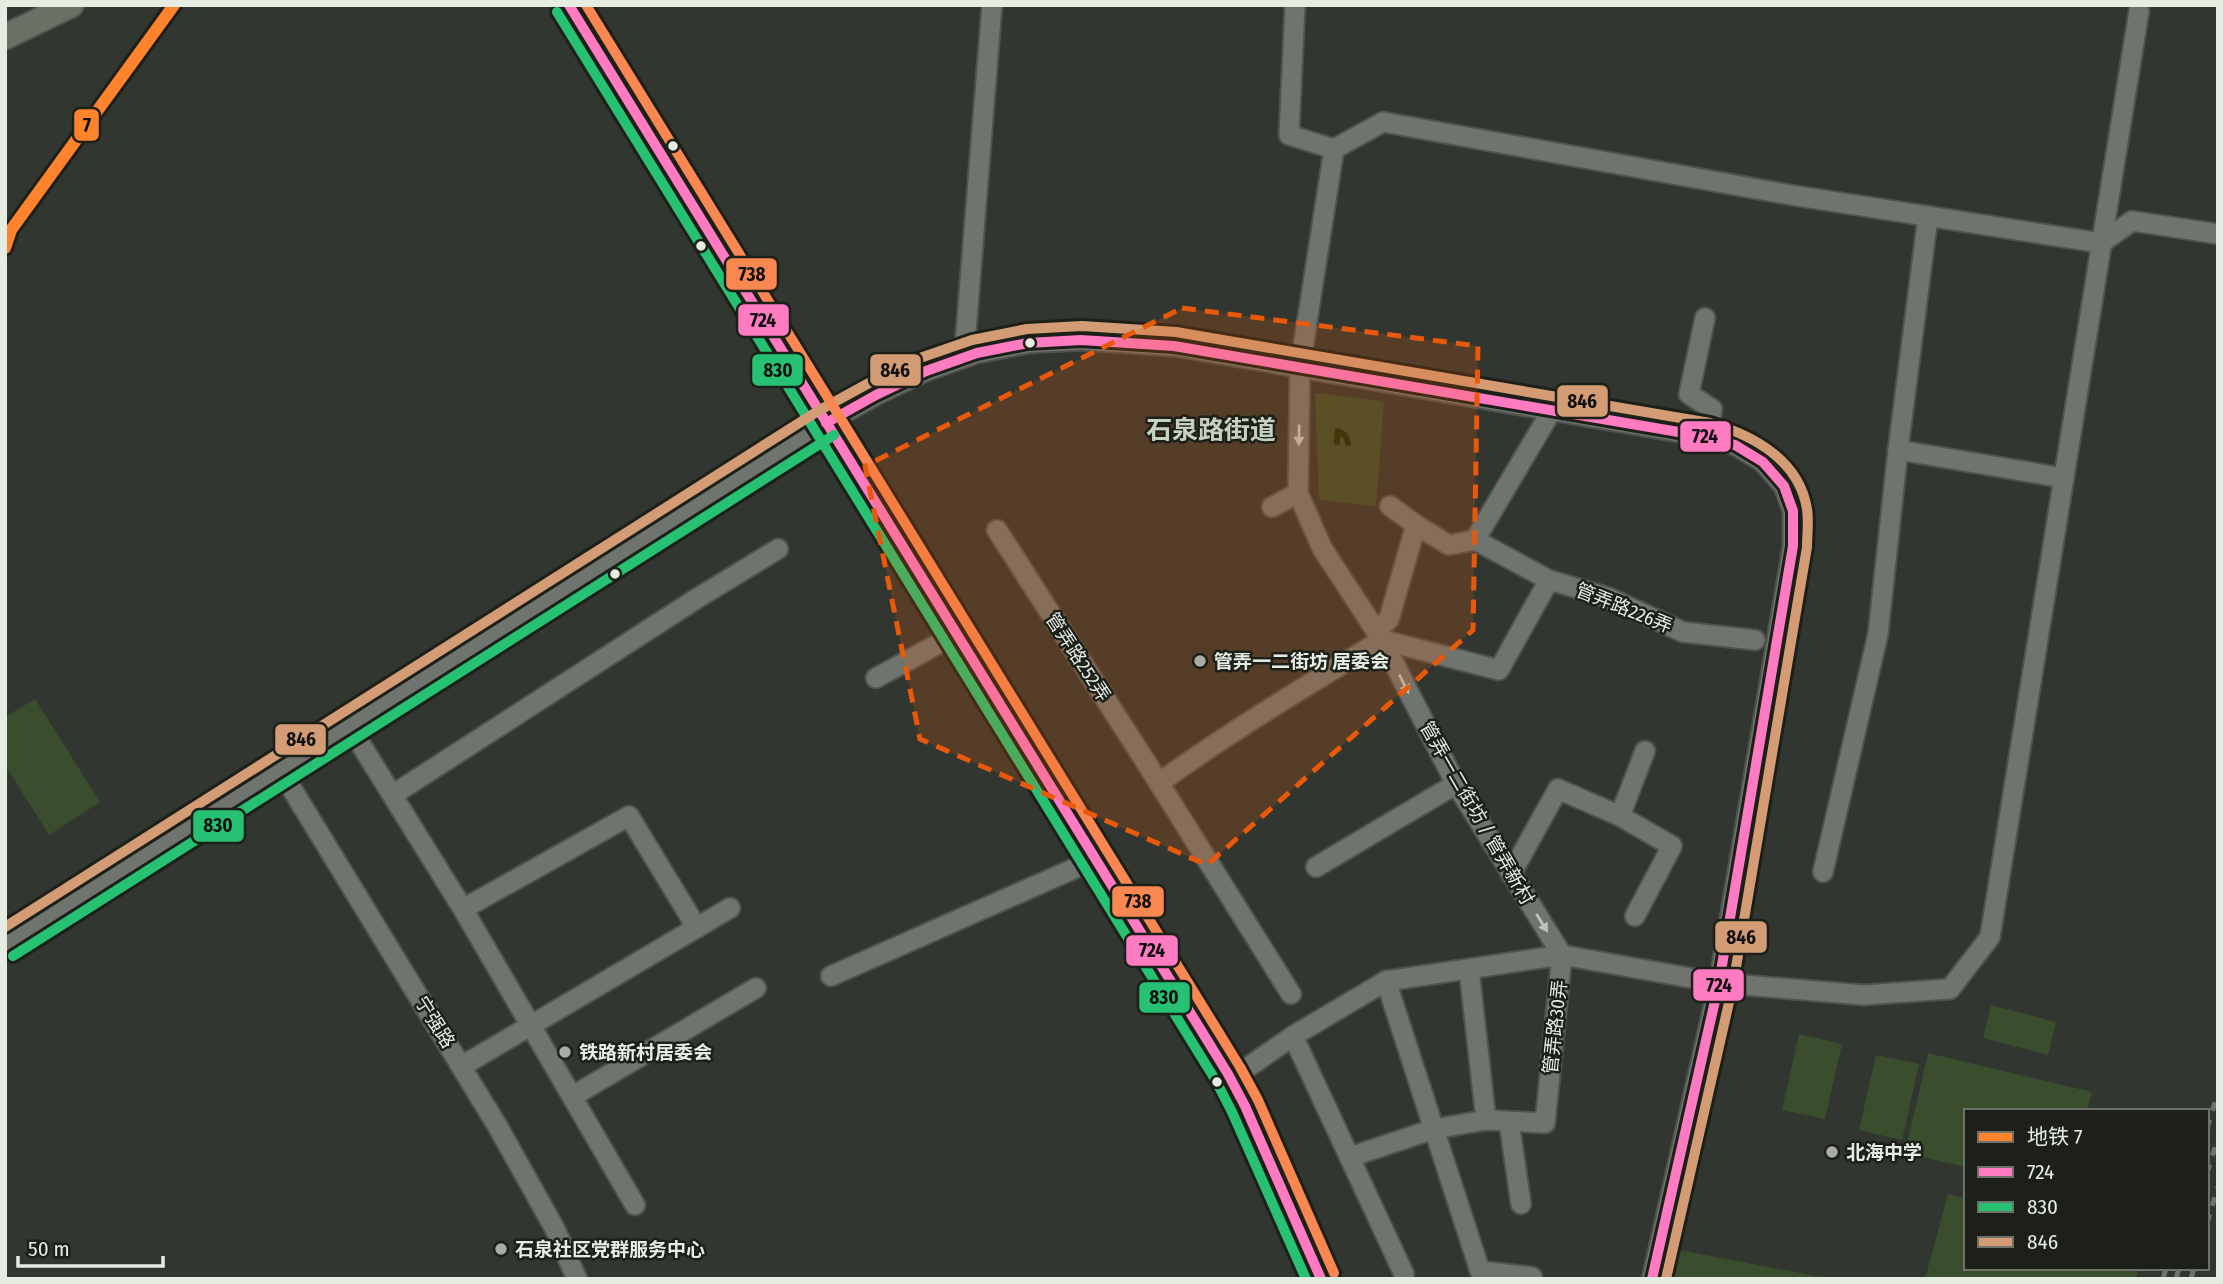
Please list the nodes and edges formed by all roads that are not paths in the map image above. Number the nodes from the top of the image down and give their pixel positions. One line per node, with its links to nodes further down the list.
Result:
1 (39, 5): 7 (main road)
2 (71, 5): 8 (main road)
3 (569, 5): 17 (street)
4 (992, 5): 14 (street)
5 (1295, 5): 9 (street)
6 (2139, 11): 12 (street)
7 (5, 21)
8 (5, 37)
9 (1334, 149): 10 (street); 15 (street, 管弄一二街坊 / 管弄新村)
10 (1928, 216): 12 (street); 19 (street)
11 (2218, 234): 12 (street)
12 (2101, 243): 20 (street)
13 (1705, 318): 18 (street)
14 (964, 357): 15 (street); 17 (street)
15 (1300, 367): 16 (street); 21 (street, 管弄一二街坊 / 管弄新村, one-way to 21)
16 (1552, 410): 18 (street); 26 (street)
17 (826, 423): 29 (street); 33 (street)
18 (1708, 437): 53 (street)
19 (1898, 450): 20 (street); 42 (street)
20 (2064, 478): 53 (street)
21 (1298, 493): 23 (street); 30 (street, 管弄一二街坊 / 管弄新村)
22 (1390, 506): 24 (street)
23 (1272, 507)
24 (1416, 525): 26 (street); 30 (street)
25 (997, 530): 36 (street, 管弄路252弄)
26 (1475, 540): 28 (street)
27 (778, 549): 38 (street)
28 (1549, 580): 30 (street, 管弄路226弄); 31 (street, 管弄路226弄)
29 (956, 634): 32 (street); 40 (street)
30 (1379, 636): 36 (street); 37 (street, 管弄一二街坊 / 管弄新村, one-way to 37)
31 (1755, 640)
32 (876, 678)
33 (350, 727): 35 (street); 38 (street)
34 (1645, 751): 39 (street)
35 (281, 771): 48 (street); 58 (street, 宁强路)
36 (1159, 783): 55 (street, 管弄路252弄)
37 (1456, 784): 41 (street); 43 (street, 管弄一二街坊 / 管弄新村)
38 (394, 794): 45 (street)
39 (1620, 816): 43 (street); 46 (street)
40 (1096, 859): 51 (street); 59 (street)
41 (1316, 867)
42 (1823, 872)
43 (1511, 874): 49 (street, 管弄一二街坊 / 管弄新村, one-way to 49)
44 (730, 908): 47 (street)
45 (463, 909): 47 (street); 56 (street)
46 (1635, 916)
47 (697, 928): 56 (street)
48 (5, 944)
49 (1562, 955): 50 (street, 管弄路30弄); 53 (street); 62 (street, 管弄路30弄)
50 (1469, 969): 52 (street, 管弄路30弄); 61 (street)
51 (831, 976)
52 (1386, 981): 57 (street, 管弄路30弄); 63 (street)
53 (1719, 983): 71 (street)
54 (756, 988): 60 (street)
55 (1291, 994)
56 (532, 1027): 58 (street); 60 (street)
57 (1293, 1036): 59 (street, 管弄路30弄); 64 (street)
58 (462, 1066): 69 (street, 宁强路)
59 (1231, 1079): 70 (street)
60 (573, 1096): 66 (street)
61 (1486, 1121): 62 (street, 管弄路30弄); 63 (street, 管弄路30弄)
62 (1510, 1122): 65 (street)
63 (1434, 1129): 64 (street, 管弄路30弄); 68 (street)
64 (1349, 1157): 67 (street)
65 (1521, 1204)
66 (635, 1205)
67 (1404, 1274)
68 (1536, 1278)
69 (577, 1279)
70 (1321, 1279)
71 (1652, 1279)

